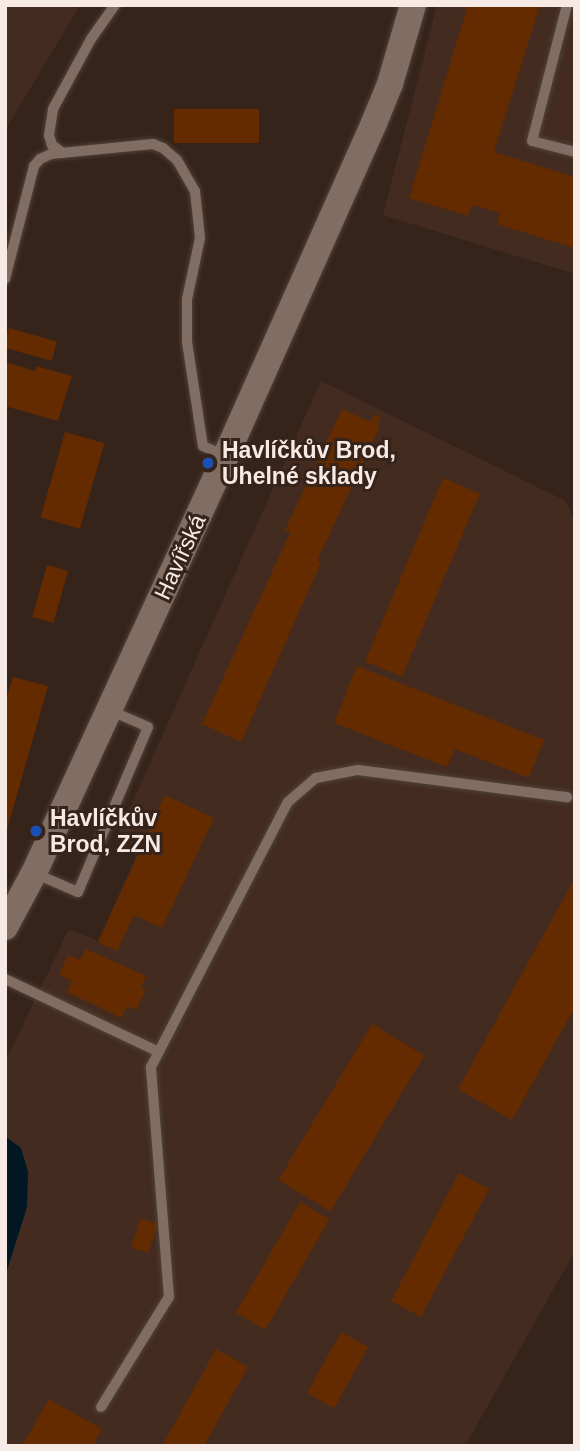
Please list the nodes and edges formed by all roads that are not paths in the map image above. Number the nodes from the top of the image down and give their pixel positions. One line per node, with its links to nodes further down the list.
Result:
1 (115, 5): 5 (lane)
2 (410, 12): 7 (street, Havířská)
3 (569, 12): 4 (lane)
4 (575, 152)
5 (63, 153): 6 (lane); 7 (lane)
6 (5, 279)
7 (225, 456): 8 (street, Havířská)
8 (109, 710): 10 (street, Havířská); 10 (lane)
9 (567, 797): 13 (lane)
10 (34, 873): 11 (street, Havířská)
11 (5, 927)
12 (5, 979): 13 (lane)
13 (159, 1052): 14 (lane)
14 (101, 1407)

